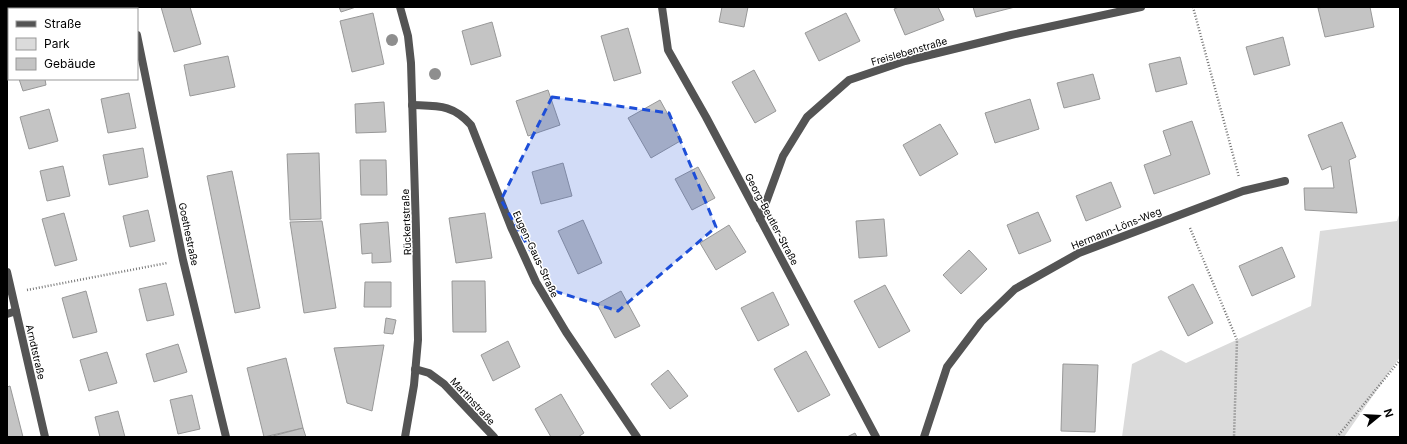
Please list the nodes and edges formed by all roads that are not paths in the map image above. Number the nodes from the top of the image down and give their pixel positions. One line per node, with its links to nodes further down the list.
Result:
1 (400, 7): 5 (street, Rückertstraße)
2 (662, 7): 7 (street, Georg-Beutler-Straße)
3 (1140, 7): 7 (street, Freislebenstraße)
4 (138, 40): 13 (street, Goethestraße)
5 (412, 104): 11 (street, Rückertstraße); 16 (street, Eugen-Gaus-Straße)
6 (1285, 181): 18 (street, Hermann-Löns-Weg)
7 (760, 219): 17 (street, Georg-Beutler-Straße)
8 (7, 272): 9 (street, Arndtstraße)
9 (16, 311): 10 (street); 12 (street, Arndtstraße)
10 (7, 314)
11 (415, 369): 14 (street, Rückertstraße); 15 (street, Martinstraße)
12 (45, 437)
13 (226, 437)
14 (405, 437)
15 (494, 437)
16 (637, 437)
17 (876, 437)
18 (924, 437)

